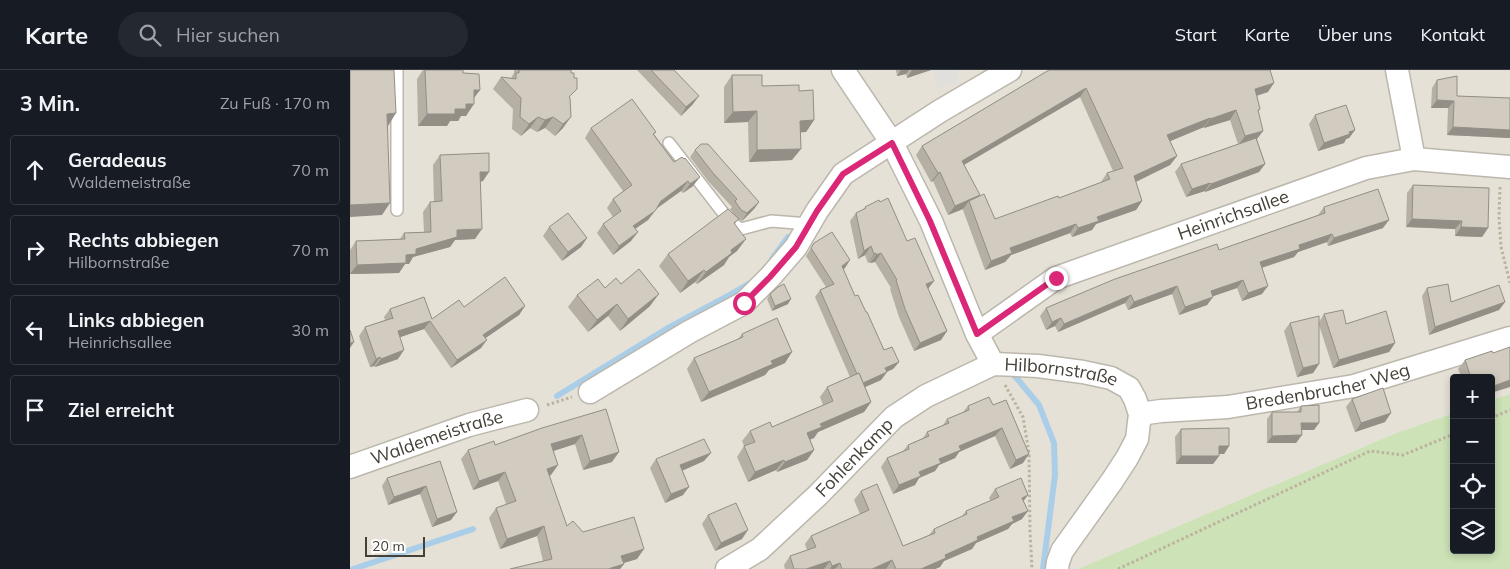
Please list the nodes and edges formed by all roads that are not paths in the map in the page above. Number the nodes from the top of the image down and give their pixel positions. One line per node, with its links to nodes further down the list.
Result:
1 (397, 70): 9 (lane)
2 (843, 70): 6 (street, Hilbornstraße)
3 (1010, 70): 6 (street)
4 (1397, 70): 7 (street)
5 (669, 143): 10 (lane)
6 (892, 143): 10 (street); 11 (street, Hilbornstraße)
7 (1414, 160): 8 (street, Heinrichsallee); 11 (street, Heinrichsallee)
8 (1505, 167)
9 (397, 210)
10 (809, 224): 14 (street)
11 (977, 334): 13 (street, Hilbornstraße)
12 (1510, 338): 16 (street, Bredenbrucher Weg)
13 (993, 364): 16 (street, Hilbornstraße); 18 (street, Fohlenkamp)
14 (590, 392)
15 (527, 410): 17 (street, Waldemeistraße)
16 (1140, 414): 19 (street, Hilbornstraße)
17 (350, 467)
18 (727, 569)
19 (1057, 569)

